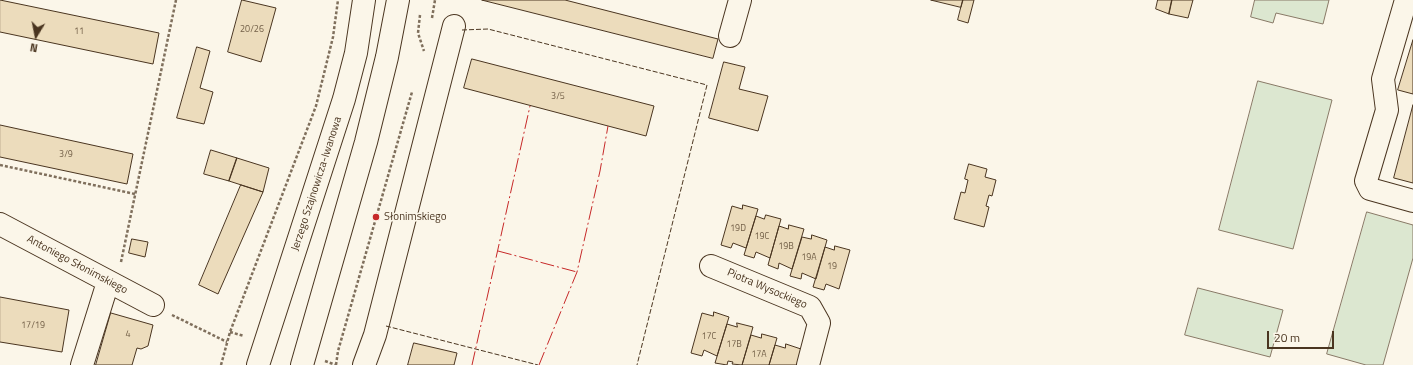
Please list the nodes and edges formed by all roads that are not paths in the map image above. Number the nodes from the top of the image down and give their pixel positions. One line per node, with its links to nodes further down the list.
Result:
1 (364, 0): 13 (main road, Jerzego Szajnowicza-Iwanowa)
2 (398, 0): 14 (main road)
3 (740, 0): 6 (main road)
4 (1406, 0): 7 (main road)
5 (454, 26): 15 (main road)
6 (730, 36)
7 (1413, 202)
8 (0, 224): 10 (main road, Antoniego Słonimskiego)
9 (711, 266): 16 (main road, Piotra Wysockiego)
10 (112, 284): 11 (main road, Antoniego Słonimskiego); 12 (main road)
11 (153, 305)
12 (82, 365)
13 (258, 365)
14 (302, 365)
15 (364, 365)
16 (808, 365)

